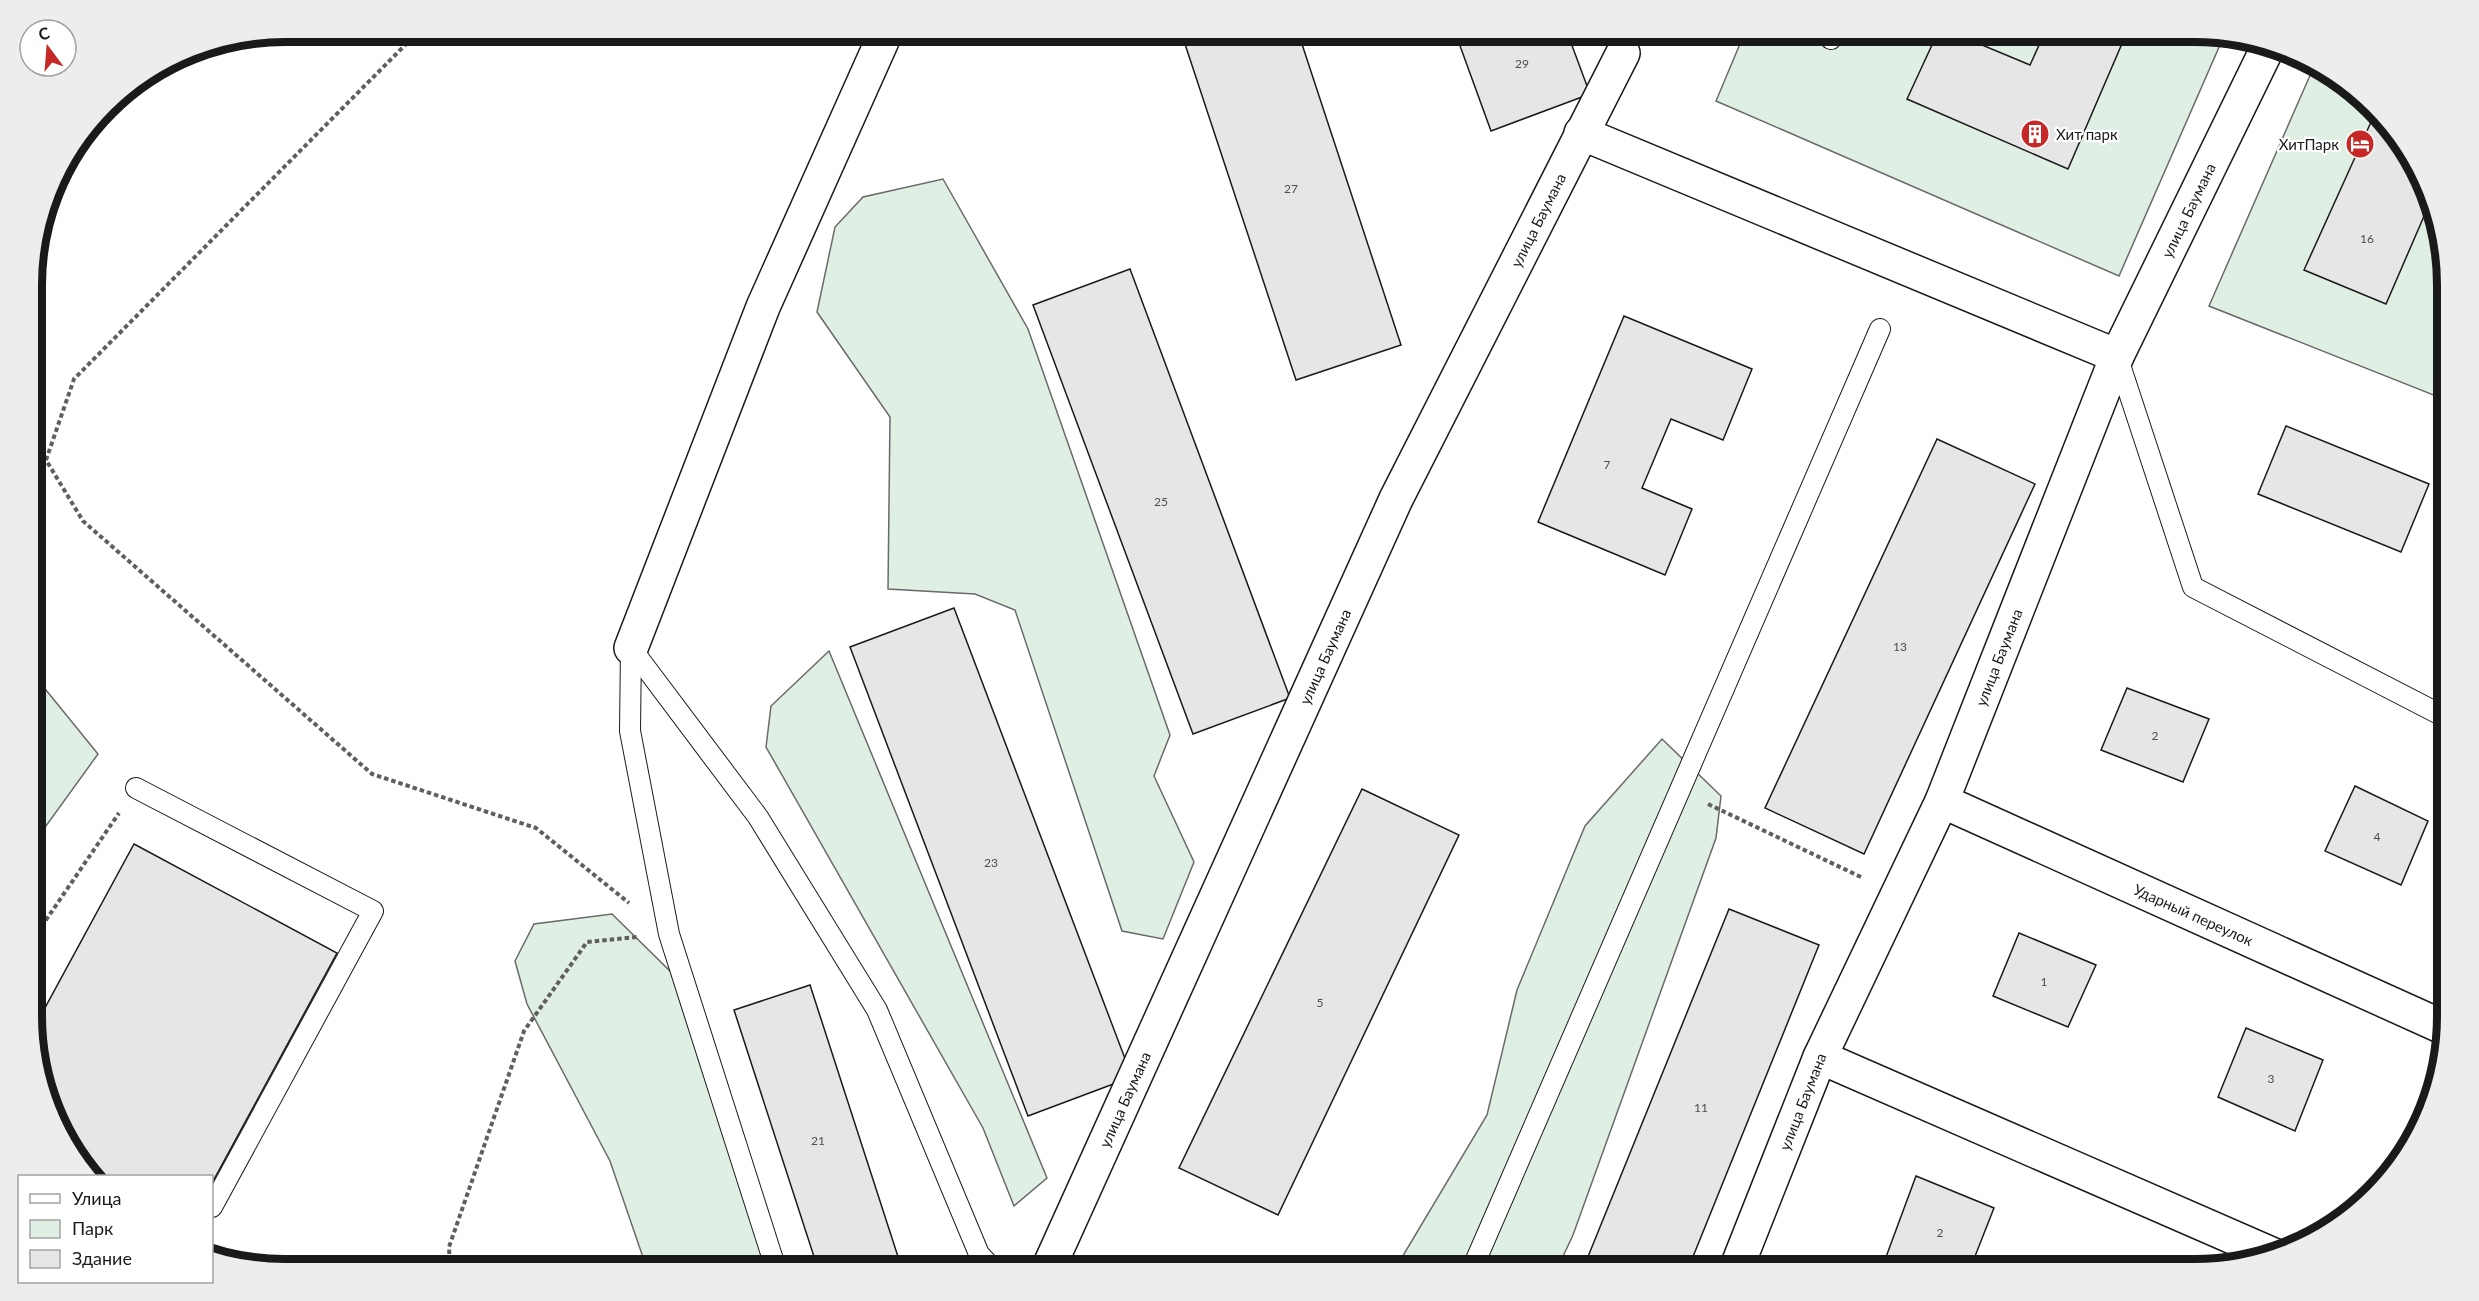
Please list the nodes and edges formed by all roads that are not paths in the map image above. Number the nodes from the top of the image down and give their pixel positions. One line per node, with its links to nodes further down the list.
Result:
1 (882, 42): 7 (street)
2 (1622, 42): 4 (street, улица Баумана)
3 (2265, 53): 6 (street, улица Баумана)
4 (1581, 133): 6 (street); 17 (street, улица Баумана)
5 (1880, 329): 18 (lane)
6 (2117, 356): 8 (lane); 10 (street, улица Баумана)
7 (631, 648): 15 (lane); 16 (lane)
8 (2437, 713)
9 (136, 788): 13 (lane)
10 (1942, 801): 11 (street, Ударный переулок); 12 (street, улица Баумана)
11 (2436, 1024)
12 (1820, 1057): 14 (street); 19 (street, улица Баумана)
13 (213, 1205)
14 (2261, 1250)
15 (773, 1259)
16 (984, 1259)
17 (1053, 1259)
18 (1476, 1259)
19 (1740, 1259)

